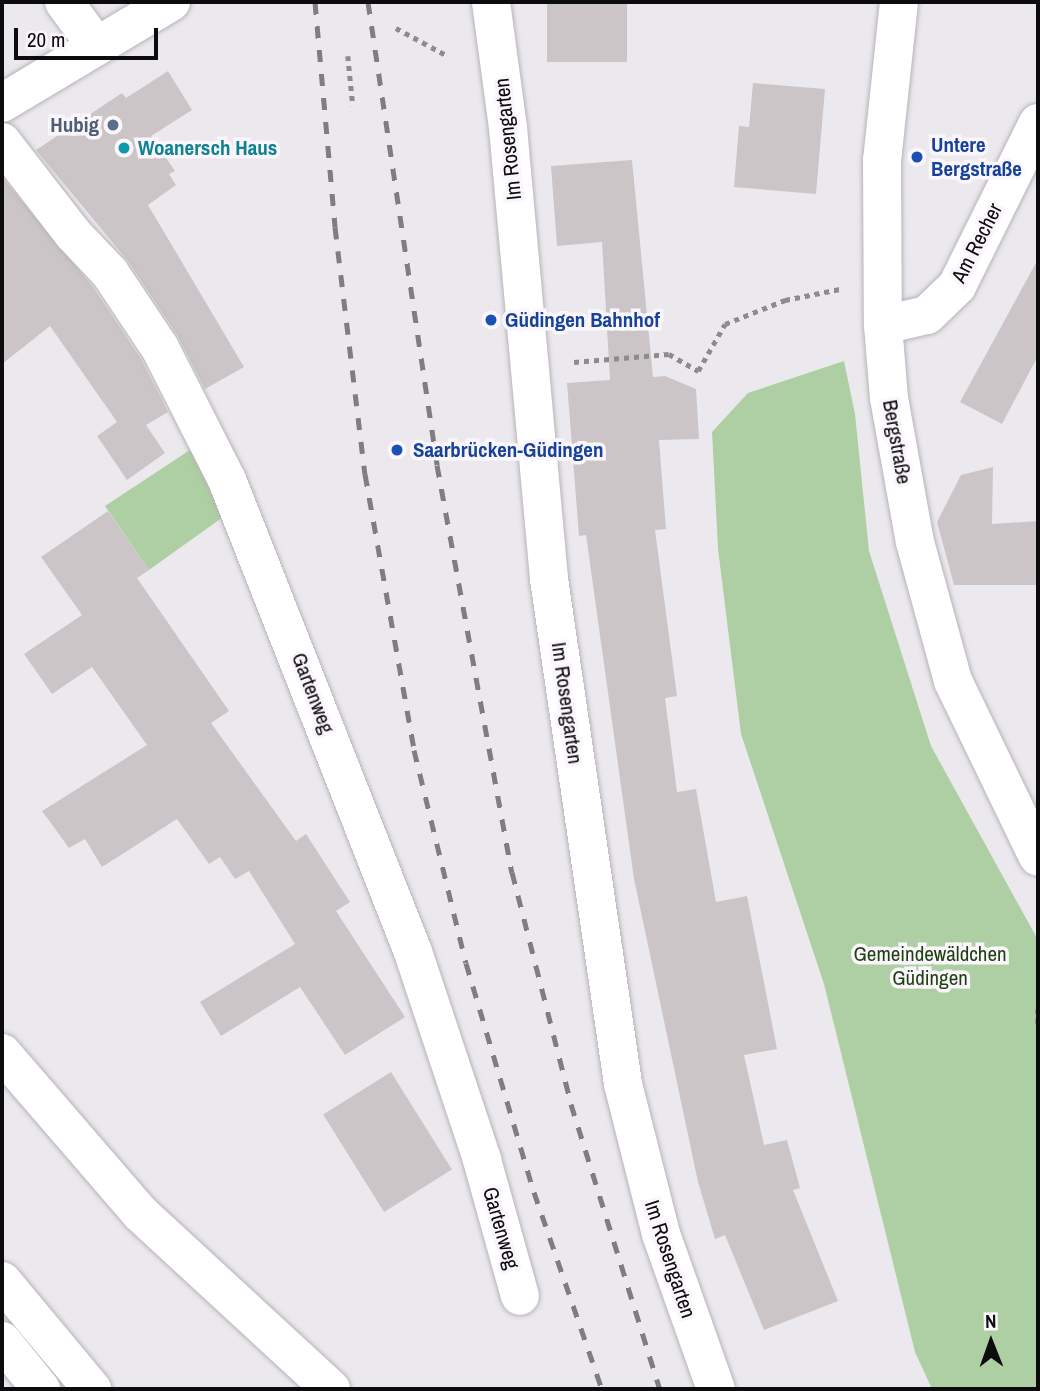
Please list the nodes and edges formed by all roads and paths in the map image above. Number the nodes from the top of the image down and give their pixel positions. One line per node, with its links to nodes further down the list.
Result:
1 (64, 2): 6 (street)
2 (171, 2): 6 (street)
3 (491, 2): 26 (street, Im Rosengarten)
4 (899, 2): 14 (street, Bergstraße)
5 (396, 28): 8 (path)
6 (95, 44): 9 (street)
7 (348, 56): 10 (path)
8 (448, 56)
9 (2, 103)
10 (353, 106)
11 (1038, 123): 14 (street, Am Recher)
12 (2, 142): 21 (street, Gartenweg)
13 (842, 289): 15 (path)
14 (883, 325): 16 (street, Bergstraße)
15 (563, 363)
16 (1038, 857)
17 (1038, 1009): 18 (path)
18 (1038, 1024)
19 (2, 1053): 25 (street)
20 (2, 1281): 24 (street)
21 (520, 1296)
22 (2, 1341): 23 (street)
23 (41, 1389)
24 (92, 1389)
25 (331, 1389)
26 (716, 1389)

